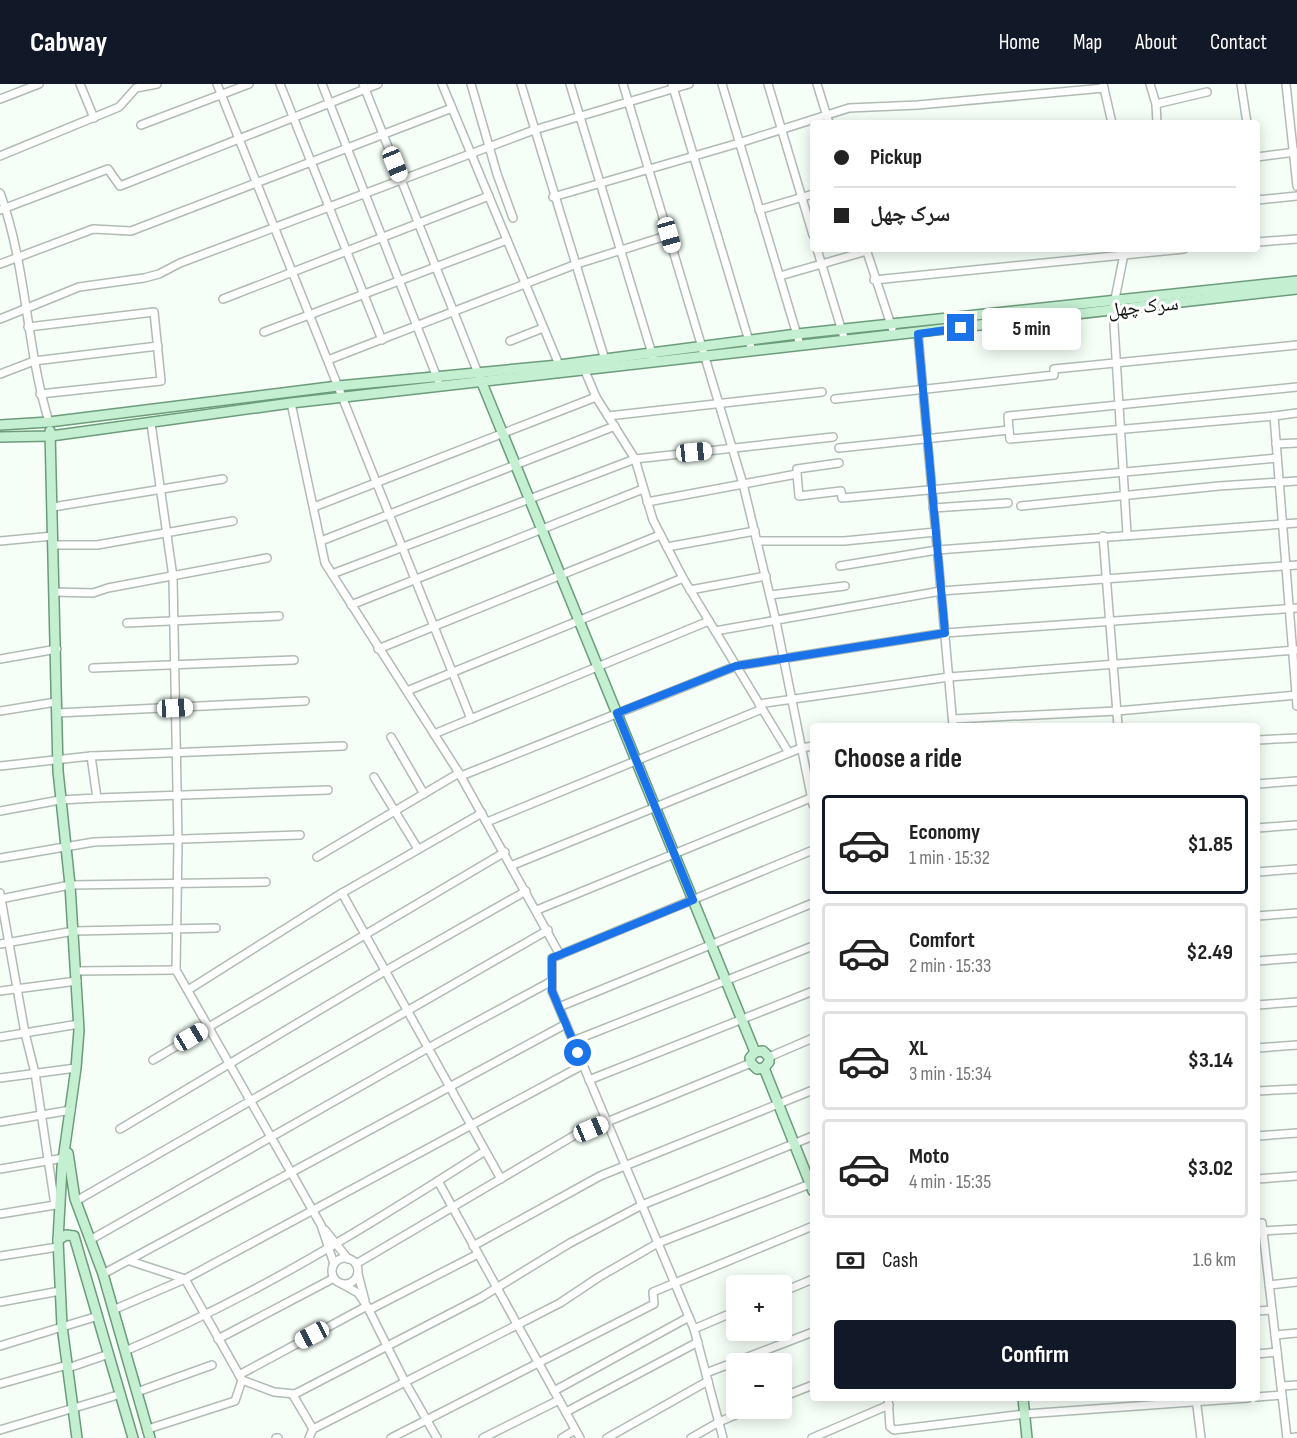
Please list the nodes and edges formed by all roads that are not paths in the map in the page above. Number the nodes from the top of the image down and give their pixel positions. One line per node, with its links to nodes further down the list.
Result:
1 (39, 84): 27 (street)
2 (80, 84): 36 (street)
3 (157, 84): 21 (street)
4 (217, 84): 26 (street)
5 (249, 84): 26 (street)
6 (280, 84): 35 (street)
7 (322, 84): 28 (street)
8 (378, 84): 22 (street)
9 (442, 84): 31 (street)
10 (471, 84): 49 (street)
11 (520, 84): 44 (street)
12 (570, 84): 34 (street)
13 (623, 84): 29 (street)
14 (689, 84): 23 (street)
15 (722, 84): 48 (street)
16 (768, 84): 45 (street)
17 (817, 84): 33 (street)
18 (1150, 84): 30 (street)
19 (1241, 84): 42 (street)
20 (1286, 84): 32 (street)
21 (136, 86): 36 (street)
22 (364, 86): 28 (street); 46 (street)
23 (672, 86): 29 (street); 54 (street)
24 (1103, 86): 33 (street); 40 (street)
25 (1207, 92): 30 (street)
26 (221, 95): 43 (street); 47 (street)
27 (0, 99)
28 (329, 103): 35 (street); 50 (street)
29 (630, 103): 34 (street); 57 (street)
30 (1156, 104): 41 (street)
31 (452, 108): 46 (street); 52 (street)
32 (1293, 111): 51 (street)
33 (826, 115): 38 (street); 39 (street)
34 (580, 116): 44 (street); 59 (street)
35 (292, 117): 47 (street); 56 (street)
36 (94, 118): 53 (street)
37 (810, 120): 45 (street)
38 (811, 120)
39 (828, 120)
40 (1111, 120)
41 (1157, 120)
42 (1247, 120)
43 (141, 125)
44 (534, 130): 49 (street); 66 (street)
45 (782, 130): 48 (street); 68 (street)
46 (383, 134): 50 (street); 58 (street)
47 (238, 138): 60 (street); 71 (street)
48 (739, 143): 54 (street); 72 (street)
49 (490, 146): 52 (street); 73 (street)
50 (348, 148): 56 (street); 62 (street)
51 (1295, 152): 55 (street); 61 (street)
52 (471, 153): 58 (street); 65 (street)
53 (0, 156)
54 (693, 156): 57 (street); 117 (street)
55 (1260, 157)
56 (311, 162): 60 (street); 70 (street)
57 (649, 169): 59 (street); 77 (street)
58 (401, 178): 62 (street); 74 (street)
59 (600, 183): 66 (street); 82 (street)
60 (257, 184): 76 (street); 88 (street)
61 (1297, 186)
62 (365, 192): 70 (street); 78 (street)
63 (0, 193): 71 (street)
64 (810, 195): 68 (street)
65 (489, 196): 74 (street); 80 (street)
66 (553, 196): 91 (street)
67 (1297, 196): 69 (street)
68 (802, 197): 72 (street); 75 (street)
69 (1260, 200)
70 (328, 206): 76 (street); 83 (street)
71 (3, 208): 88 (street)
72 (759, 210): 94 (street)
73 (513, 218)
74 (419, 222): 78 (street); 92 (street)
75 (810, 225)
76 (274, 227): 93 (street); 103 (street)
77 (669, 235): 82 (street); 123 (street)
78 (383, 237): 83 (street); 95 (street)
79 (1297, 239): 81 (street)
80 (507, 240): 92 (street); 98 (street)
81 (1260, 242)
82 (620, 250): 91 (street); 126 (street)
83 (346, 251): 93 (street); 100 (street)
84 (818, 252): 90 (street)
85 (860, 252): 90 (street)
86 (867, 252): 96 (street)
87 (1125, 252): 96 (street); 102 (street)
88 (16, 257): 89 (street); 103 (street)
89 (0, 264)
90 (821, 264): 94 (street); 111 (street)
91 (574, 265): 98 (street); 130 (street)
92 (437, 267): 95 (street); 104 (street)
93 (292, 272): 101 (street); 105 (street)
94 (780, 276): 113 (street)
95 (400, 280): 100 (street); 108 (street)
96 (874, 280): 107 (street)
97 (1297, 281): 102 (main road)
98 (525, 285): 104 (street); 110 (street)
99 (1297, 289): 102 (main road, سرک چهل)
100 (364, 294): 105 (street); 116 (street)
101 (223, 299)
102 (1113, 305): 107 (main road); 114 (main road, سرک چهل); 129 (street)
103 (24, 309): 106 (street); 109 (street)
104 (454, 312): 108 (street); 135 (street)
105 (309, 315): 112 (street); 127 (street)
106 (0, 319)
107 (891, 325): 111 (main road); 115 (street)
108 (417, 326): 116 (street); 134 (street)
109 (28, 327): 122 (street); 128 (street)
110 (543, 328): 118 (street); 131 (street)
111 (841, 330): 113 (main road); 119 (street)
112 (264, 332)
113 (797, 334): 117 (main road); 120 (street)
114 (918, 334): 115 (main road, سرک چهل); 139 (street)
115 (895, 336): 119 (main road, سرک چهل)
116 (382, 340): 127 (street)
117 (749, 340): 123 (main road); 124 (street)
118 (510, 341)
119 (845, 341): 120 (main road, سرک چهل)
120 (800, 345): 124 (main road, سرک چهل)
121 (1297, 345): 129 (street)
122 (158, 346): 128 (street); 141 (street)
123 (701, 347): 125 (street); 126 (main road)
124 (752, 351): 125 (main road, سرک چهل)
125 (704, 357): 126 (main road, سرک چهل); 146 (street)
126 (653, 358): 130 (main road)
127 (328, 360): 136 (street)
128 (34, 361): 133 (street); 141 (street)
129 (1115, 362): 139 (street); 147 (street)
130 (606, 364): 131 (main road); 132 (main road)
131 (560, 369): 132 (main road); 135 (main road)
132 (585, 371): 142 (street)
133 (0, 374)
134 (437, 377): 135 (main road); 136 (main road); 137 (street)
135 (480, 378): 137 (main road); 157 (main road)
136 (338, 386): 143 (street); 151 (main road)
137 (441, 387): 143 (main road)
138 (1297, 387): 147 (street)
139 (923, 390): 144 (street); 161 (street)
140 (822, 392): 146 (street)
141 (40, 394): 151 (street)
142 (596, 397): 149 (street); 157 (street)
143 (342, 398): 145 (main road); 174 (street)
144 (835, 399)
145 (291, 403): 152 (main road); 186 (street)
146 (720, 405): 149 (street); 164 (street)
147 (1118, 405): 155 (street); 156 (street)
148 (1297, 413): 150 (street)
149 (608, 416): 154 (street)
150 (1274, 416): 156 (street); 163 (street)
151 (49, 422): 153 (main road); 158 (main road)
152 (151, 423): 158 (main road); 179 (street)
153 (0, 425)
154 (615, 426): 167 (street); 169 (street)
155 (1009, 430): 156 (street); 161 (street)
156 (1120, 430): 171 (street)
157 (504, 431): 169 (main road); 174 (street)
158 (51, 436): 159 (main road); 185 (main road)
159 (0, 437)
160 (833, 437): 164 (street)
161 (927, 438): 165 (street); 178 (street)
162 (1297, 443): 163 (street)
163 (1276, 444): 166 (street)
164 (733, 448): 167 (street); 176 (street)
165 (839, 448)
166 (1277, 458): 171 (street); 175 (street)
167 (635, 459): 177 (street); 181 (street)
168 (839, 463): 170 (street)
169 (516, 465): 181 (main road); 188 (street)
170 (797, 474): 176 (street); 178 (street)
171 (1122, 474): 178 (street); 180 (street)
172 (223, 479): 179 (street)
173 (1297, 481): 175 (street)
174 (377, 482): 186 (street); 188 (street)
175 (1279, 482): 180 (street); 191 (street)
176 (743, 483): 182 (street); 193 (street)
177 (643, 489): 182 (street); 192 (street)
178 (932, 489): 187 (street)
179 (160, 490): 185 (street); 195 (street)
180 (1124, 496): 184 (street); 196 (street)
181 (529, 498): 192 (main road); 203 (street)
182 (647, 502): 197 (street)
183 (1008, 503): 187 (street)
184 (1021, 506)
185 (53, 507): 200 (main road)
186 (314, 507): 201 (street)
187 (933, 508): 194 (street)
188 (389, 514): 201 (street); 203 (street)
189 (233, 521): 195 (street)
190 (1297, 523): 191 (street)
191 (1282, 524): 196 (street); 207 (street)
192 (541, 530): 213 (main road); 216 (street)
193 (755, 531): 202 (street); 204 (street)
194 (936, 532): 202 (street); 205 (street)
195 (167, 533): 200 (street); 212 (street)
196 (1126, 534): 198 (street)
197 (660, 535): 204 (street); 213 (street)
198 (1103, 536): 205 (street); 215 (street)
199 (0, 541): 200 (street)
200 (53, 541): 220 (main road)
201 (321, 541): 210 (street)
202 (757, 541): 211 (street)
203 (401, 547): 210 (street); 216 (street)
204 (667, 547): 214 (street)
205 (937, 550): 209 (street); 219 (street)
206 (267, 558): 212 (street)
207 (1286, 565): 208 (street); 215 (street); 223 (street)
208 (1297, 565)
209 (840, 566)
210 (332, 574): 222 (street)
211 (766, 576): 218 (street); 221 (street)
212 (173, 577): 220 (street); 227 (street)
213 (560, 577): 225 (main road); 231 (street)
214 (683, 578): 218 (street); 225 (street)
215 (1107, 578): 219 (street); 226 (street)
216 (414, 580): 222 (street); 231 (street)
217 (845, 586): 221 (street)
218 (690, 590): 228 (street)
219 (941, 591): 229 (street); 233 (street)
220 (55, 592): 234 (main road)
221 (770, 595): 229 (street)
222 (351, 605): 235 (street)
223 (1293, 608): 226 (street); 236 (street)
224 (279, 616): 227 (street)
225 (579, 619): 242 (main road); 245 (street)
226 (1110, 620): 233 (street); 240 (street)
227 (174, 621): 230 (street); 241 (street)
228 (709, 621): 232 (street); 242 (street)
229 (776, 621): 232 (street); 238 (street)
230 (127, 623)
231 (433, 627): 235 (street); 245 (street)
232 (715, 631): 243 (street)
233 (945, 633): 238 (street); 246 (street)
234 (57, 649): 237 (street); 251 (main road)
235 (378, 649): 247 (street)
236 (1295, 650): 240 (street); 248 (street)
237 (0, 659)
238 (783, 659): 243 (street); 249 (street)
239 (294, 660): 241 (street)
240 (1113, 664): 246 (street); 256 (street)
241 (175, 665): 244 (street); 254 (street)
242 (598, 666): 258 (main road); 259 (street)
243 (736, 666): 253 (street); 258 (street)
244 (93, 668)
245 (451, 673): 247 (street); 259 (street)
246 (949, 677): 249 (street); 260 (street)
247 (407, 691): 262 (street)
248 (1297, 695): 252 (street); 256 (street)
249 (791, 700): 253 (street); 268 (street)
250 (305, 701): 254 (street)
251 (56, 702): 255 (street); 257 (main road)
252 (1297, 706)
253 (761, 707): 269 (street); 273 (street)
254 (175, 708): 257 (street); 270 (street)
255 (0, 711)
256 (1117, 711): 260 (street); 261 (street)
257 (57, 713): 272 (main road)
258 (617, 713): 273 (main road); 275 (street)
259 (471, 718): 262 (street)
260 (953, 722)
261 (1118, 723)
262 (434, 734): 275 (street)
263 (391, 737): 281 (street)
264 (1297, 738): 265 (street)
265 (1260, 740)
266 (344, 746): 270 (street)
267 (810, 746): 268 (street)
268 (801, 748): 269 (street); 279 (street)
269 (789, 753): 286 (street)
270 (176, 754): 271 (street); 282 (street)
271 (91, 756): 272 (street); 283 (street)
272 (58, 758): 274 (street); 284 (main road)
273 (636, 759): 286 (main road); 290 (street)
274 (0, 766)
275 (460, 775): 281 (street); 289 (street)
276 (374, 777): 287 (street)
277 (1297, 781): 278 (street)
278 (1260, 784)
279 (810, 787)
280 (328, 790): 282 (street)
281 (424, 794): 287 (street)
282 (177, 796): 283 (street); 294 (street)
283 (97, 798): 284 (street)
284 (60, 800): 288 (street); 295 (main road)
285 (810, 801): 299 (street)
286 (657, 807): 299 (main road); 302 (street)
287 (394, 811): 296 (street); 300 (street)
288 (0, 812)
289 (482, 813): 290 (street); 296 (street)
290 (488, 822): 298 (street)
291 (1297, 825): 292 (street)
292 (1260, 828)
293 (300, 835): 294 (street)
294 (178, 841): 295 (street); 306 (street)
295 (65, 845): 301 (street); 307 (main road)
296 (418, 849): 309 (street)
297 (810, 851): 311 (street)
298 (505, 852): 302 (street); 320 (street)
299 (676, 854): 311 (main road); 313 (street)
300 (317, 857)
301 (0, 858)
302 (513, 865): 308 (street)
303 (1297, 869): 304 (street)
304 (1260, 872)
305 (266, 882): 306 (street)
306 (178, 884): 307 (street); 316 (street)
307 (70, 885): 310 (street); 319 (main road)
308 (526, 891): 313 (street); 329 (street)
309 (342, 893): 320 (street); 334 (street)
310 (0, 897): 321 (street)
311 (693, 900): 323 (main road); 325 (street)
312 (810, 904): 323 (street)
313 (537, 910): 318 (street)
314 (1297, 913): 315 (street)
315 (1260, 916)
316 (176, 928): 317 (street); 319 (street); 328 (street)
317 (216, 928)
318 (548, 930): 325 (street); 340 (street)
319 (74, 931): 321 (street); 330 (main road)
320 (364, 933): 329 (street); 344 (street)
321 (9, 943): 322 (street); 333 (street)
322 (0, 944)
323 (711, 944): 331 (main road); 339 (street)
324 (810, 947): 331 (street)
325 (561, 955): 332 (street)
326 (1297, 958): 327 (street)
327 (1260, 961)
328 (177, 969): 330 (street); 334 (street)
329 (385, 971): 340 (street); 355 (street)
330 (76, 976): 333 (street); 342 (main road)
331 (726, 979): 341 (main road); 348 (street)
332 (552, 981): 339 (street); 350 (street)
333 (17, 988): 335 (street); 345 (street)
334 (188, 990): 344 (street)
335 (0, 991)
336 (810, 992): 341 (street)
337 (1297, 1002): 338 (street)
338 (1260, 1005)
339 (559, 1007): 343 (street)
340 (407, 1010): 350 (street); 367 (street)
341 (742, 1018): 352 (main road); 362 (street)
342 (79, 1024): 345 (street); 358 (main road)
343 (566, 1024): 348 (street); 363 (street)
344 (210, 1026): 354 (street); 355 (street)
345 (25, 1033): 346 (street); 360 (street)
346 (0, 1037)
347 (810, 1039): 353 (street)
348 (573, 1041): 357 (street)
349 (1297, 1045): 351 (street)
350 (428, 1048): 363 (street); 377 (street)
351 (1260, 1048)
352 (755, 1052): 353 (main road); 356 (main road)
353 (769, 1057): 359 (main road)
354 (153, 1060)
355 (230, 1063): 367 (street); 374 (street)
356 (751, 1063): 359 (main road); 372 (street)
357 (583, 1065): 362 (street); 373 (street)
358 (76, 1068): 360 (street); 369 (main road)
359 (764, 1068): 368 (main road)
360 (35, 1073): 361 (street); 370 (street)
361 (0, 1078)
362 (589, 1080): 372 (street)
363 (450, 1088): 373 (street); 386 (street)
364 (1297, 1089): 366 (street)
365 (810, 1091): 368 (street)
366 (1260, 1091)
367 (251, 1100): 377 (street); 393 (street)
368 (778, 1103): 380 (main road); 384 (street)
369 (71, 1110): 370 (street); 379 (main road)
370 (39, 1115): 371 (street); 383 (street)
371 (0, 1122)
372 (607, 1122): 384 (street); 388 (street)
373 (471, 1126): 381 (street); 397 (street)
374 (120, 1129)
375 (1297, 1133): 376 (street)
376 (1260, 1136)
377 (272, 1137): 386 (street); 403 (street)
378 (810, 1137): 380 (street)
379 (66, 1142): 382 (main road); 393 (main road)
380 (794, 1144): 389 (main road); 395 (street)
381 (485, 1151): 388 (street); 391 (street)
382 (64, 1158): 383 (street); 394 (main road)
383 (50, 1160): 385 (street); 394 (street)
384 (626, 1165): 395 (street); 407 (street)
385 (0, 1168)
386 (292, 1174): 397 (street); 411 (street)
387 (1297, 1176): 390 (street)
388 (501, 1179): 396 (street)
389 (810, 1179)
390 (1260, 1179)
391 (438, 1181): 396 (street); 406 (street)
392 (810, 1181): 404 (street)
393 (75, 1201): 403 (main road)
394 (57, 1205): 398 (street); 405 (main road)
395 (642, 1205): 404 (street); 425 (street)
396 (453, 1207): 407 (street); 413 (street)
397 (313, 1211): 406 (street); 419 (street)
398 (0, 1214)
399 (1260, 1223): 402 (street)
400 (810, 1227): 423 (street)
401 (1297, 1228): 402 (street)
402 (1263, 1231): 415 (street)
403 (90, 1240): 416 (main road)
404 (658, 1243): 423 (street); 437 (street)
405 (58, 1244): 409 (street); 427 (main road); 434 (main road)
406 (334, 1245): 410 (street); 412 (street); 435 (street)
407 (473, 1246): 408 (street)
408 (478, 1254): 425 (street); 429 (street)
409 (0, 1256)
410 (348, 1258): 412 (street); 413 (street)
411 (130, 1261): 416 (street); 419 (street)
412 (334, 1264): 418 (street)
413 (356, 1264): 417 (street)
414 (1260, 1268): 415 (street)
415 (1267, 1268): 424 (street)
416 (103, 1274): 430 (main road)
417 (358, 1274): 422 (street); 429 (street)
418 (334, 1278): 422 (street); 443 (street)
419 (186, 1279): 430 (street); 435 (street)
420 (810, 1280): 426 (street)
421 (1297, 1282): 424 (street)
422 (342, 1284): 429 (street)
423 (676, 1284): 436 (street); 452 (street)
424 (1269, 1285): 431 (street)
425 (496, 1287): 437 (street); 446 (street)
426 (792, 1288)
427 (60, 1291): 428 (street); 438 (main road)
428 (0, 1302)
429 (368, 1308): 446 (street); 454 (street)
430 (113, 1310): 447 (main road)
431 (1272, 1310): 432 (street); 442 (street)
432 (1260, 1311)
433 (726, 1315): 439 (street)
434 (98, 1316): 438 (street); 450 (main road)
435 (204, 1316): 443 (street); 447 (street)
436 (689, 1317): 439 (street); 461 (street)
437 (517, 1325): 452 (street); 456 (street)
438 (62, 1326): 445 (street); 453 (main road)
439 (694, 1329): 444 (street)
440 (810, 1333): 455 (street)
441 (1297, 1333): 442 (street)
442 (1275, 1335): 448 (street)
443 (218, 1339): 454 (street)
444 (698, 1342): 455 (street); 474 (street)
445 (0, 1346)
446 (386, 1346): 456 (street); 465 (street)
447 (125, 1350): 462 (main road)
448 (1277, 1352): 449 (street); 460 (street)
449 (1260, 1353)
450 (109, 1354): 453 (street); 464 (main road)
451 (212, 1365): 462 (street)
452 (539, 1365): 461 (street); 477 (street)
453 (67, 1366): 457 (street); 473 (main road)
454 (241, 1377): 465 (street); 482 (street)
455 (707, 1377): 478 (street); 492 (street)
456 (405, 1382): 477 (street); 480 (street)
457 (0, 1384)
458 (1297, 1385): 460 (street)
459 (810, 1386): 463 (street)
460 (1281, 1386): 466 (street)
461 (554, 1391): 468 (street)
462 (137, 1392): 482 (main road)
463 (792, 1392)
464 (121, 1394): 473 (street); 485 (main road)
465 (295, 1394): 480 (street)
466 (1282, 1395): 467 (street); 498 (street)
467 (1260, 1397)
468 (559, 1400): 474 (street); 489 (street)
469 (888, 1401): 475 (street); 495 (street)
470 (1023, 1401): 475 (main road)
471 (1184, 1401): 475 (street)
472 (1196, 1401): 497 (street)
473 (73, 1408): 479 (street); 484 (main road)
474 (566, 1412): 481 (street)
475 (1025, 1414): 496 (main road)
476 (726, 1419): 478 (street)
477 (427, 1420): 487 (street); 488 (street)
478 (719, 1422): 493 (street); 494 (street)
479 (0, 1430)
480 (313, 1430): 486 (street)
481 (575, 1430): 490 (street); 491 (street)
482 (149, 1434)
483 (1297, 1437): 498 (street)
484 (77, 1438)
485 (133, 1438)
486 (309, 1438)
487 (391, 1438)
488 (437, 1438)
489 (483, 1438)
490 (562, 1438)
491 (580, 1438)
492 (607, 1438)
493 (691, 1438)
494 (723, 1438)
495 (812, 1438)
496 (1028, 1438)
497 (1201, 1438)
498 (1287, 1438)

